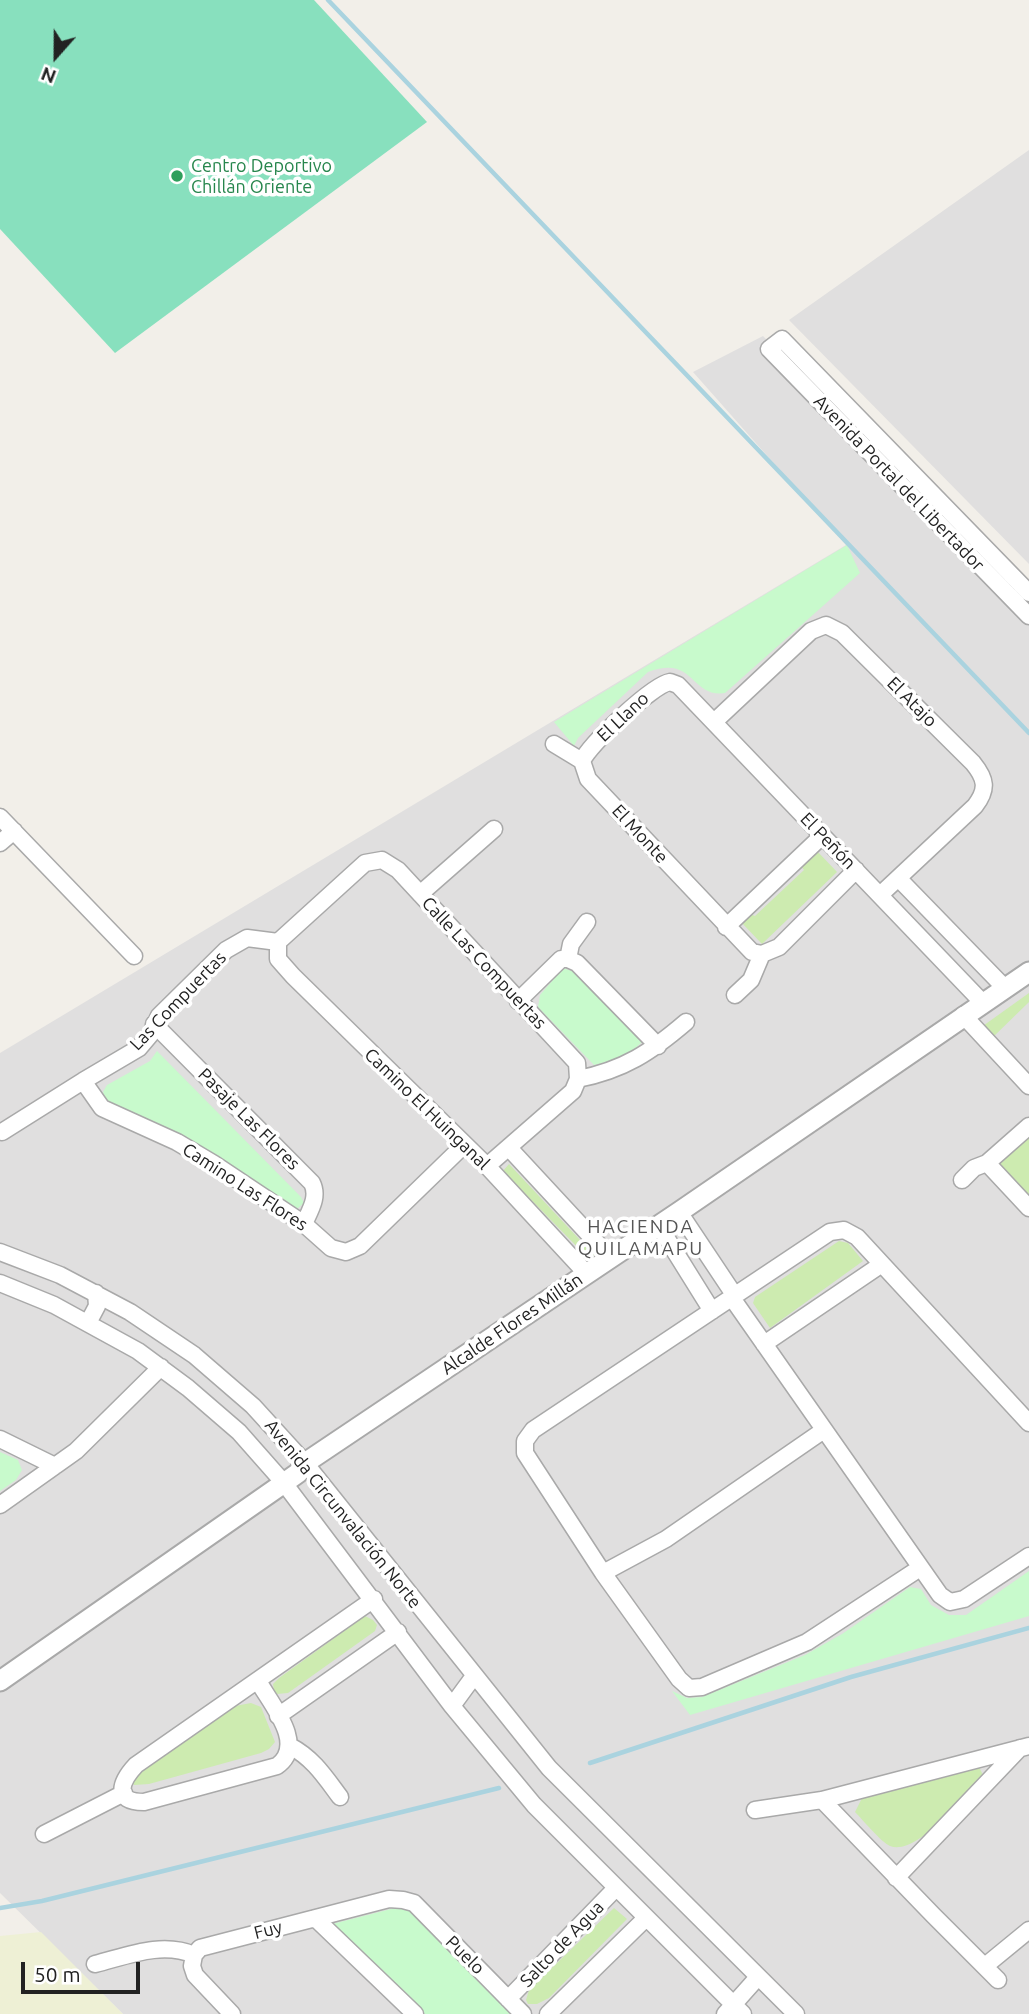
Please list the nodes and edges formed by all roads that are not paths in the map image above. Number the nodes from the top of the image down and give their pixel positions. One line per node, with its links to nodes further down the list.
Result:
1 (1029, 593): 2 (street, Avenida Portal del Libertador)
2 (1029, 616)
3 (670, 682): 4 (street, El Peñón); 6 (street, El Llano)
4 (714, 722): 10 (street, El Peñón); 13 (street, El Atajo)
5 (554, 744): 6 (street, El Monte)
6 (582, 761): 17 (street, El Monte)
7 (0, 817): 9 (street)
8 (494, 829): 14 (street)
9 (14, 831): 11 (street); 20 (street)
10 (822, 836): 12 (street, El Peñón); 17 (street)
11 (0, 843)
12 (856, 870): 15 (street, El Peñón); 19 (street)
13 (899, 879): 15 (street, El Atajo); 23 (street)
14 (420, 894): 18 (street, Calle Las Compuertas); 25 (street, Calle Las Compuertas)
15 (880, 895): 26 (street, El Peñón)
16 (587, 922): 21 (street)
17 (726, 927): 19 (street, El Monte)
18 (278, 942): 29 (street, Las Compuertas); 36 (street, Camino El Huinganal)
19 (762, 954): 24 (street)
20 (134, 956)
21 (568, 959): 25 (street); 30 (street)
22 (1029, 972): 23 (street, Alcalde Flores Millán)
23 (1005, 988): 26 (street, Alcalde Flores Millán)
24 (735, 995)
25 (518, 1001): 31 (street, Calle Las Compuertas)
26 (983, 1003): 27 (street, Alcalde Flores Millán)
27 (963, 1015): 33 (street); 42 (street, Alcalde Flores Millán)
28 (686, 1022): 30 (street)
29 (154, 1024): 32 (street, Las Compuertas); 43 (street, Pasaje Las Flores)
30 (658, 1046): 31 (street)
31 (578, 1079): 37 (street)
32 (83, 1080): 35 (street, Las Compuertas); 43 (street, Camino Las Flores)
33 (1029, 1086)
34 (1029, 1126): 38 (street)
35 (2, 1132)
36 (463, 1146): 39 (street, Camino El Huinganal); 43 (street, Camino Las Flores)
37 (509, 1148): 39 (street); 46 (street, Camino El Huinganal)
38 (987, 1163): 40 (street); 41 (street)
39 (487, 1166): 48 (street, Camino El Huinganal)
40 (962, 1180)
41 (1029, 1208)
42 (679, 1212): 44 (street, Alcalde Flores Millán); 51 (street)
43 (304, 1224)
44 (659, 1226): 46 (street, Alcalde Flores Millán); 52 (street)
45 (0, 1252): 50 (street, Avenida Circunvalación Norte)
46 (610, 1257): 48 (street, Alcalde Flores Millán)
47 (882, 1264): 51 (street); 54 (street); 56 (street)
48 (586, 1273): 59 (street, Alcalde Flores Millán)
49 (0, 1283): 53 (street, Avenida Circunvalación Norte)
50 (96, 1293): 53 (street); 59 (street, Avenida Circunvalación Norte)
51 (733, 1297): 52 (street); 54 (street)
52 (712, 1311): 65 (street)
53 (88, 1323): 55 (street, Avenida Circunvalación Norte)
54 (764, 1344): 57 (street)
55 (161, 1367): 60 (street); 61 (street, Avenida Circunvalación Norte)
56 (1029, 1423)
57 (824, 1430): 64 (street); 65 (street)
58 (0, 1439): 60 (street)
59 (305, 1463): 61 (street, Alcalde Flores Millán); 68 (street, Avenida Circunvalación Norte)
60 (55, 1466): 62 (street)
61 (284, 1483): 66 (street, Avenida Circunvalación Norte); 69 (street, Alcalde Flores Millán)
62 (0, 1506)
63 (1029, 1556): 64 (street)
64 (920, 1568): 65 (street)
65 (603, 1573)
66 (374, 1600): 67 (street, Avenida Circunvalación Norte); 70 (street)
67 (398, 1632): 71 (street, Avenida Circunvalación Norte); 72 (street)
68 (474, 1676): 71 (street); 89 (street, Avenida Circunvalación Norte)
69 (0, 1681)
70 (258, 1681): 72 (street); 75 (street)
71 (452, 1706): 81 (street, Avenida Circunvalación Norte)
72 (278, 1716): 73 (street)
73 (290, 1746): 75 (street); 76 (street)
74 (1025, 1747): 77 (street); 80 (street)
75 (124, 1793): 79 (street)
76 (340, 1797)
77 (822, 1800): 78 (street); 80 (street)
78 (754, 1810)
79 (44, 1833)
80 (896, 1878): 88 (street)
81 (616, 1888): 84 (street, Avenida Circunvalación Norte); 91 (street, Salto de Agua)
82 (403, 1900): 83 (street, Fuy); 91 (street, Puelo)
83 (315, 1918): 86 (street, Fuy); 94 (street)
84 (645, 1919): 92 (street, Avenida Circunvalación Norte); 96 (street)
85 (1029, 1930): 88 (street)
86 (194, 1955): 87 (street); 93 (street)
87 (95, 1964)
88 (985, 1966): 90 (street)
89 (758, 1978): 92 (street); 97 (street, Avenida Circunvalación Norte)
90 (998, 1980)
91 (508, 1999): 95 (street, Puelo)
92 (734, 2011)
93 (232, 2014)
94 (415, 2014)
95 (523, 2014)
96 (548, 2014)
97 (796, 2014)

